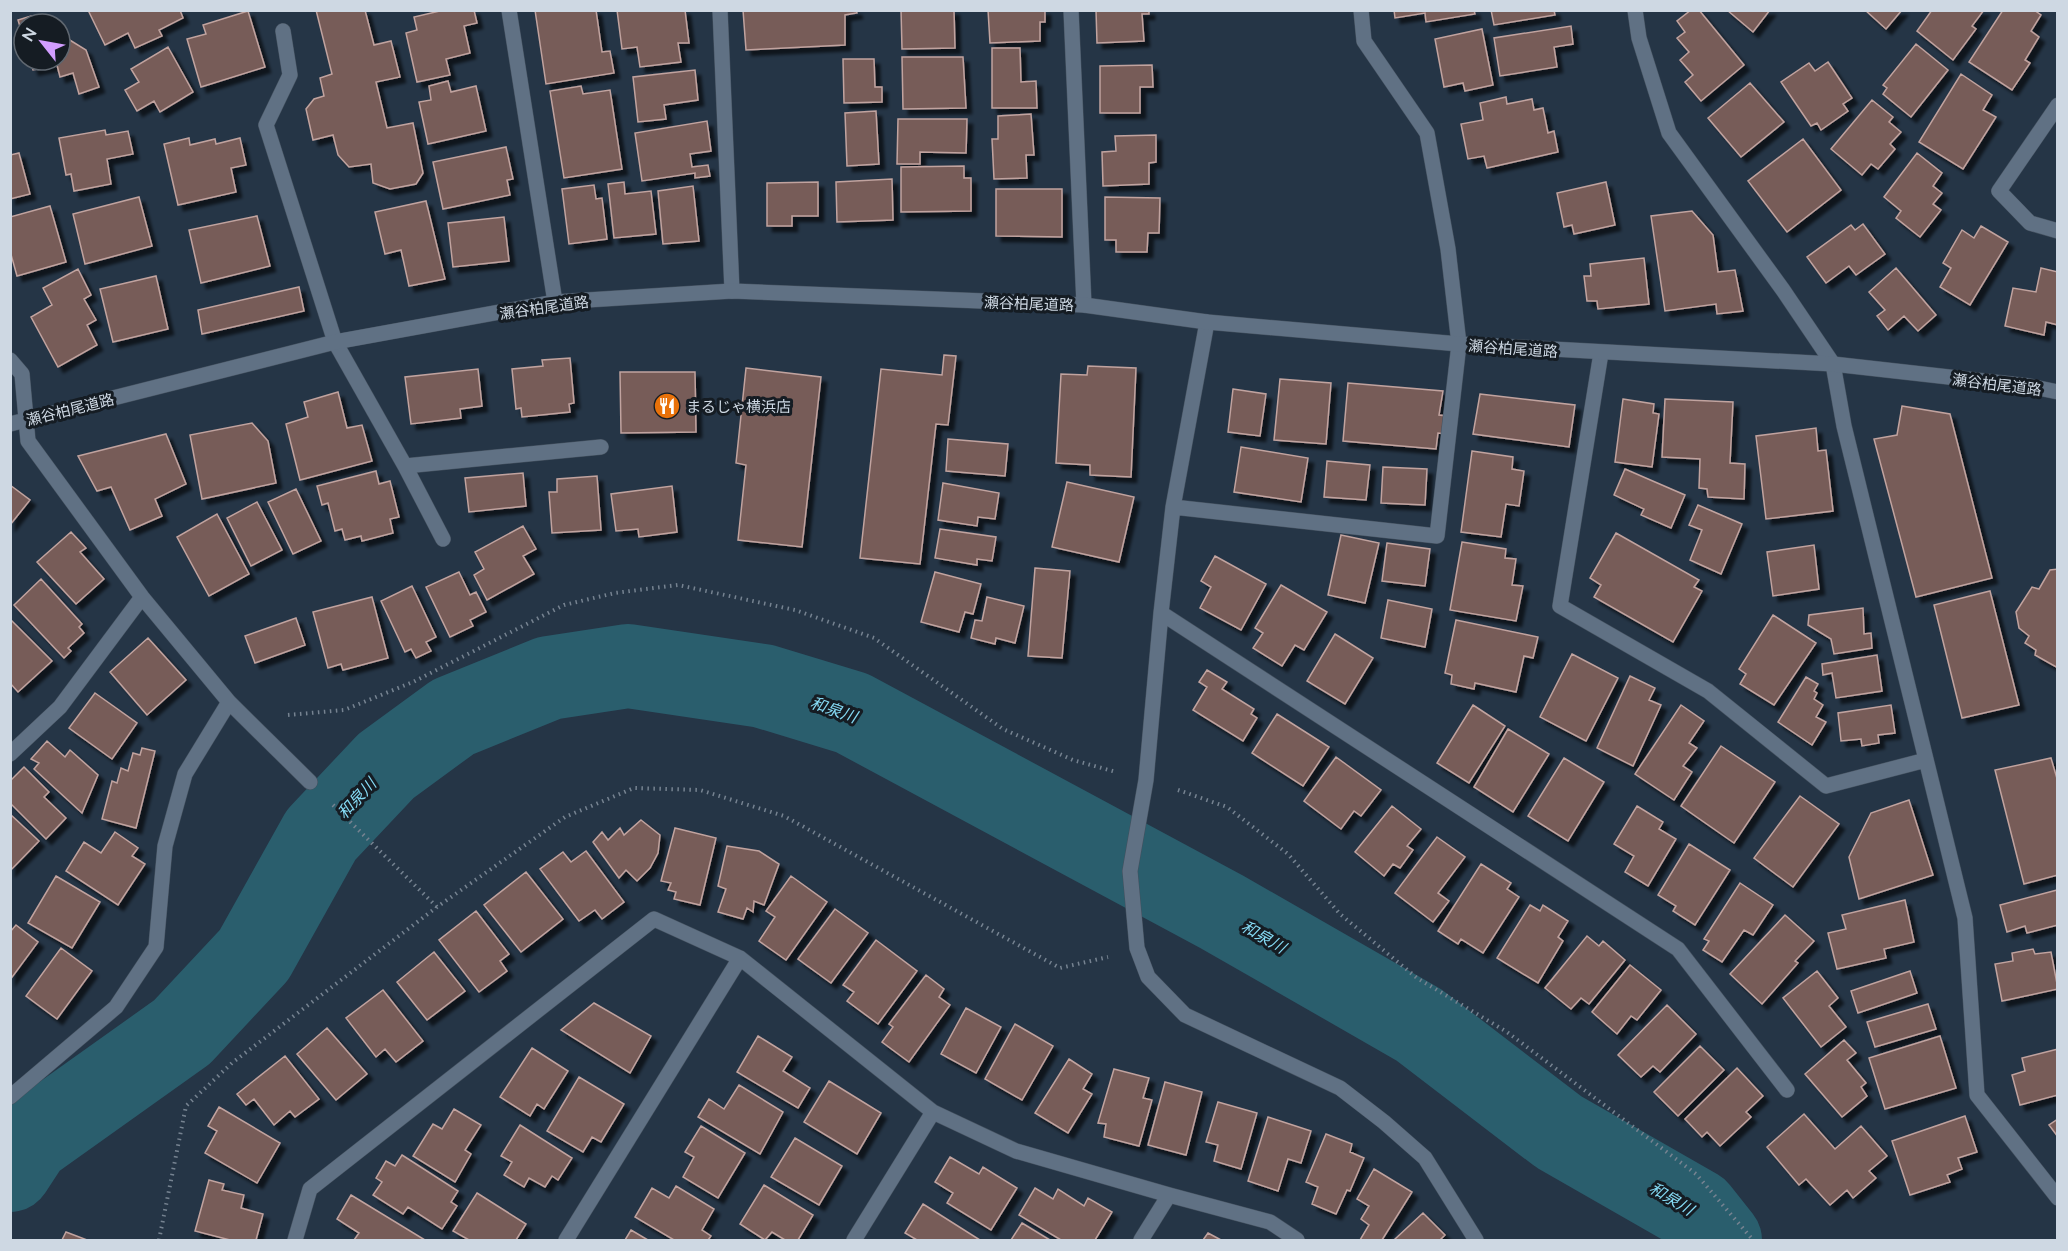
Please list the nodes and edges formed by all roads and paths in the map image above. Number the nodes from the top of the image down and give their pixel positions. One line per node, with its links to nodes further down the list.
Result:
1 (509, 10): 10 (street)
2 (720, 10): 9 (street)
3 (1071, 10): 11 (street)
4 (1361, 10): 14 (street)
5 (1635, 10): 17 (street)
6 (283, 31): 13 (street)
7 (2058, 105): 8 (street)
8 (2058, 231)
9 (732, 291): 10 (street, 瀬谷柏尾道路); 11 (street, 瀬谷柏尾道路)
10 (555, 302): 13 (street, 瀬谷柏尾道路)
11 (1084, 305): 12 (street, 瀬谷柏尾道路)
12 (1207, 322): 14 (street, 瀬谷柏尾道路); 22 (street)
13 (335, 342): 19 (street, 瀬谷柏尾道路); 21 (street)
14 (1459, 344): 15 (street, 瀬谷柏尾道路); 22 (street)
15 (1601, 353): 17 (street, 瀬谷柏尾道路); 29 (street)
16 (10, 360): 19 (street)
17 (1833, 364): 18 (street, 瀬谷柏尾道路); 29 (street)
18 (2058, 392)
19 (18, 422): 24 (street)
20 (601, 447): 21 (street)
21 (405, 466): 23 (street)
22 (1173, 507): 25 (street)
23 (443, 538)
24 (142, 597): 26 (street); 28 (street)
25 (1161, 613): 30 (street); 34 (street)
26 (229, 702): 27 (street); 35 (street)
27 (246, 718): 30 (path); 31 (street)
28 (10, 754)
29 (1926, 760): 38 (street)
30 (1146, 780): 44 (street); 45 (path)
31 (310, 782): 32 (path)
32 (437, 907)
33 (740, 958): 36 (street); 39 (street); 40 (street)
34 (1788, 1090)
35 (10, 1097)
36 (933, 1112): 37 (street); 41 (street)
37 (1169, 1195): 42 (street); 43 (street)
38 (2058, 1198)
39 (295, 1240)
40 (566, 1240)
41 (854, 1240)
42 (1141, 1240)
43 (1297, 1240)
44 (1476, 1240)
45 (1753, 1240)

